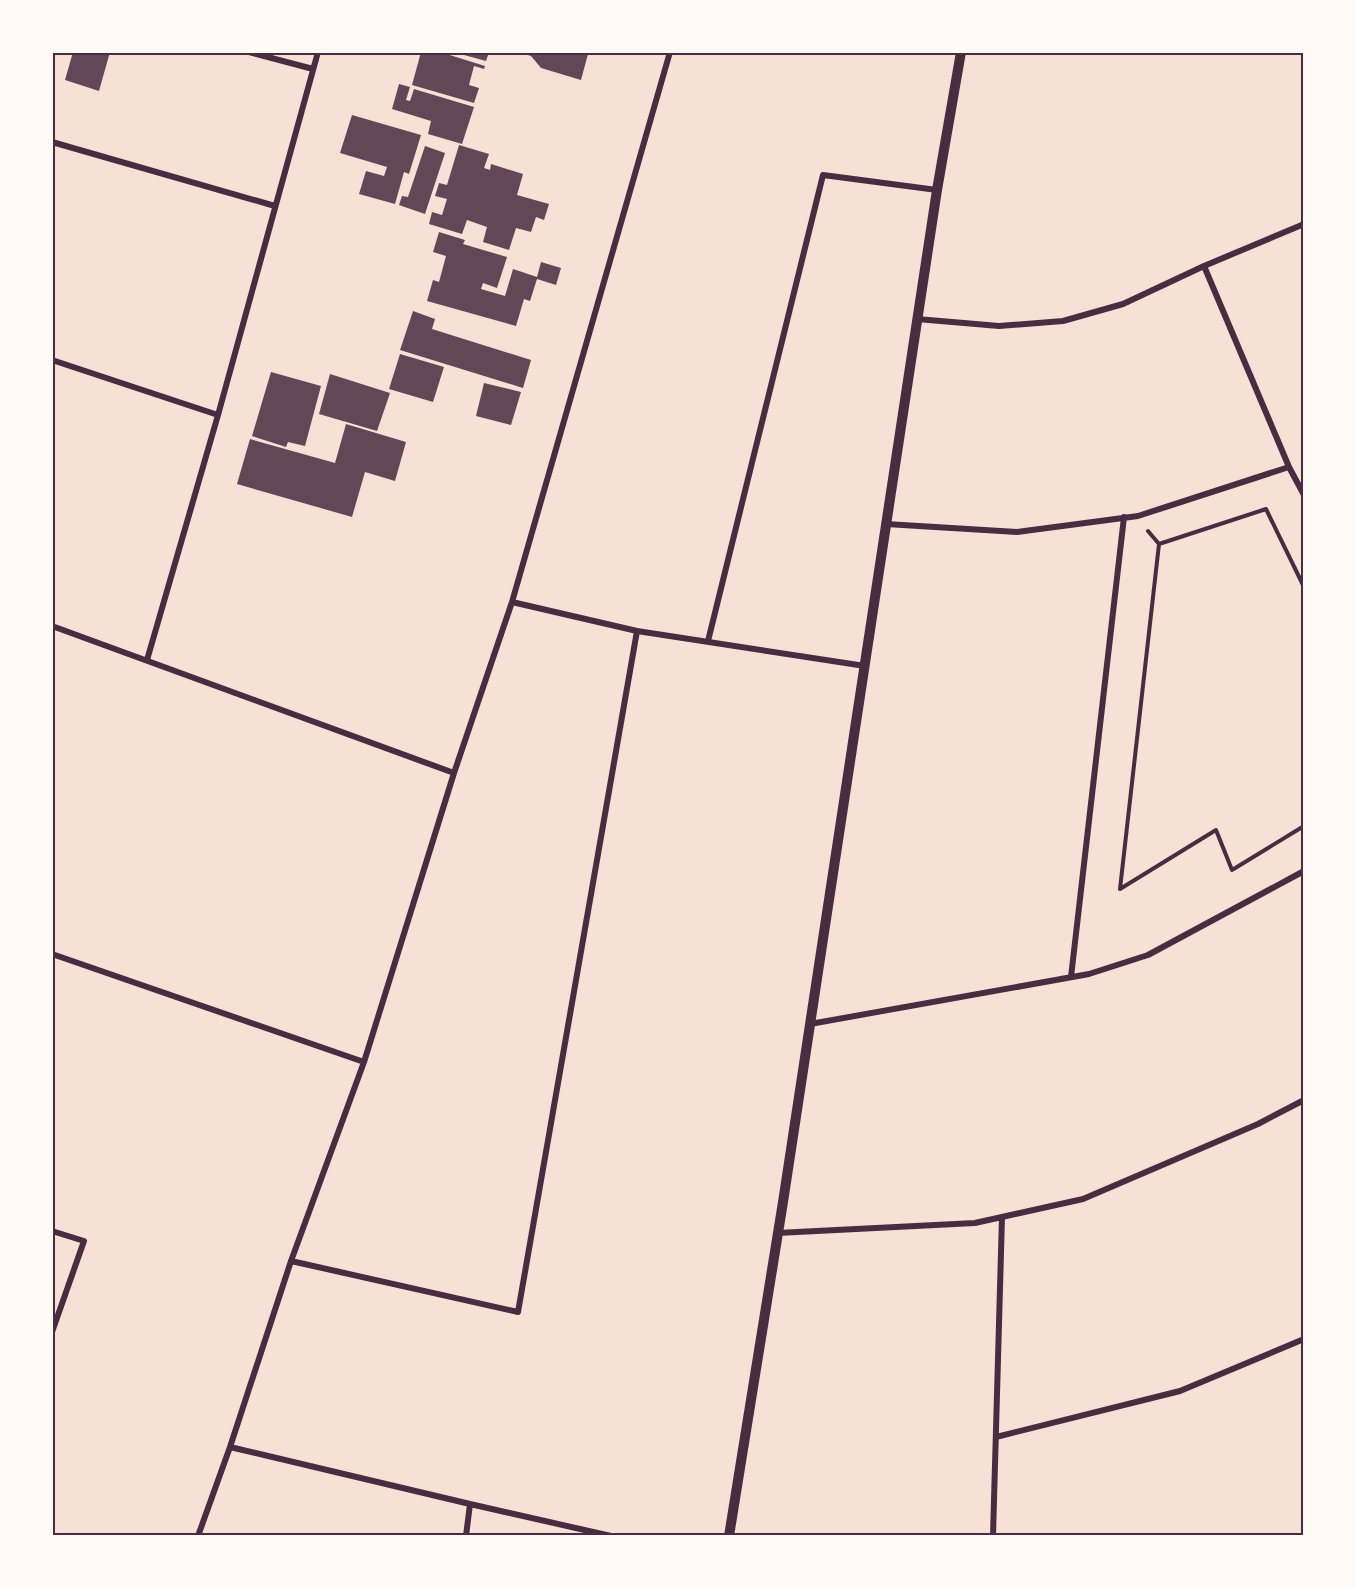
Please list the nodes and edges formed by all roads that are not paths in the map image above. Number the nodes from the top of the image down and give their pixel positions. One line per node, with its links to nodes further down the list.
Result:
1 (249, 52): 5 (street)
2 (318, 52): 5 (street)
3 (670, 52): 18 (street)
4 (961, 52): 7 (street)
5 (313, 69): 8 (street)
6 (52, 142): 8 (street)
7 (937, 190): 11 (street); 21 (street)
8 (275, 206): 13 (street)
9 (1304, 224): 10 (street)
10 (1204, 266): 11 (street); 14 (street)
11 (917, 319): 17 (street)
12 (52, 360): 13 (street)
13 (218, 415): 22 (street)
14 (1289, 467): 15 (street); 16 (street)
15 (1304, 495)
16 (1124, 518): 17 (street); 27 (street)
17 (886, 524): 23 (street)
18 (512, 602): 20 (street); 24 (street)
19 (52, 626): 22 (street)
20 (637, 631): 21 (street); 34 (street)
21 (708, 642): 23 (street)
22 (147, 660): 24 (street)
23 (865, 666): 28 (street)
24 (454, 773): 29 (street)
25 (1304, 871): 27 (street)
26 (52, 954): 29 (street)
27 (1071, 977): 28 (street)
28 (810, 1024): 33 (street)
29 (364, 1062): 34 (street)
30 (1304, 1100): 31 (street)
31 (1002, 1217): 33 (street); 37 (street)
32 (52, 1231): 35 (street)
33 (777, 1233): 43 (street)
34 (291, 1261): 38 (street)
35 (52, 1332)
36 (1304, 1339): 37 (street)
37 (996, 1437): 44 (street)
38 (230, 1447): 39 (street); 40 (street)
39 (470, 1504): 41 (street); 42 (street)
40 (198, 1536)
41 (466, 1536)
42 (611, 1536)
43 (729, 1536)
44 (993, 1536)

